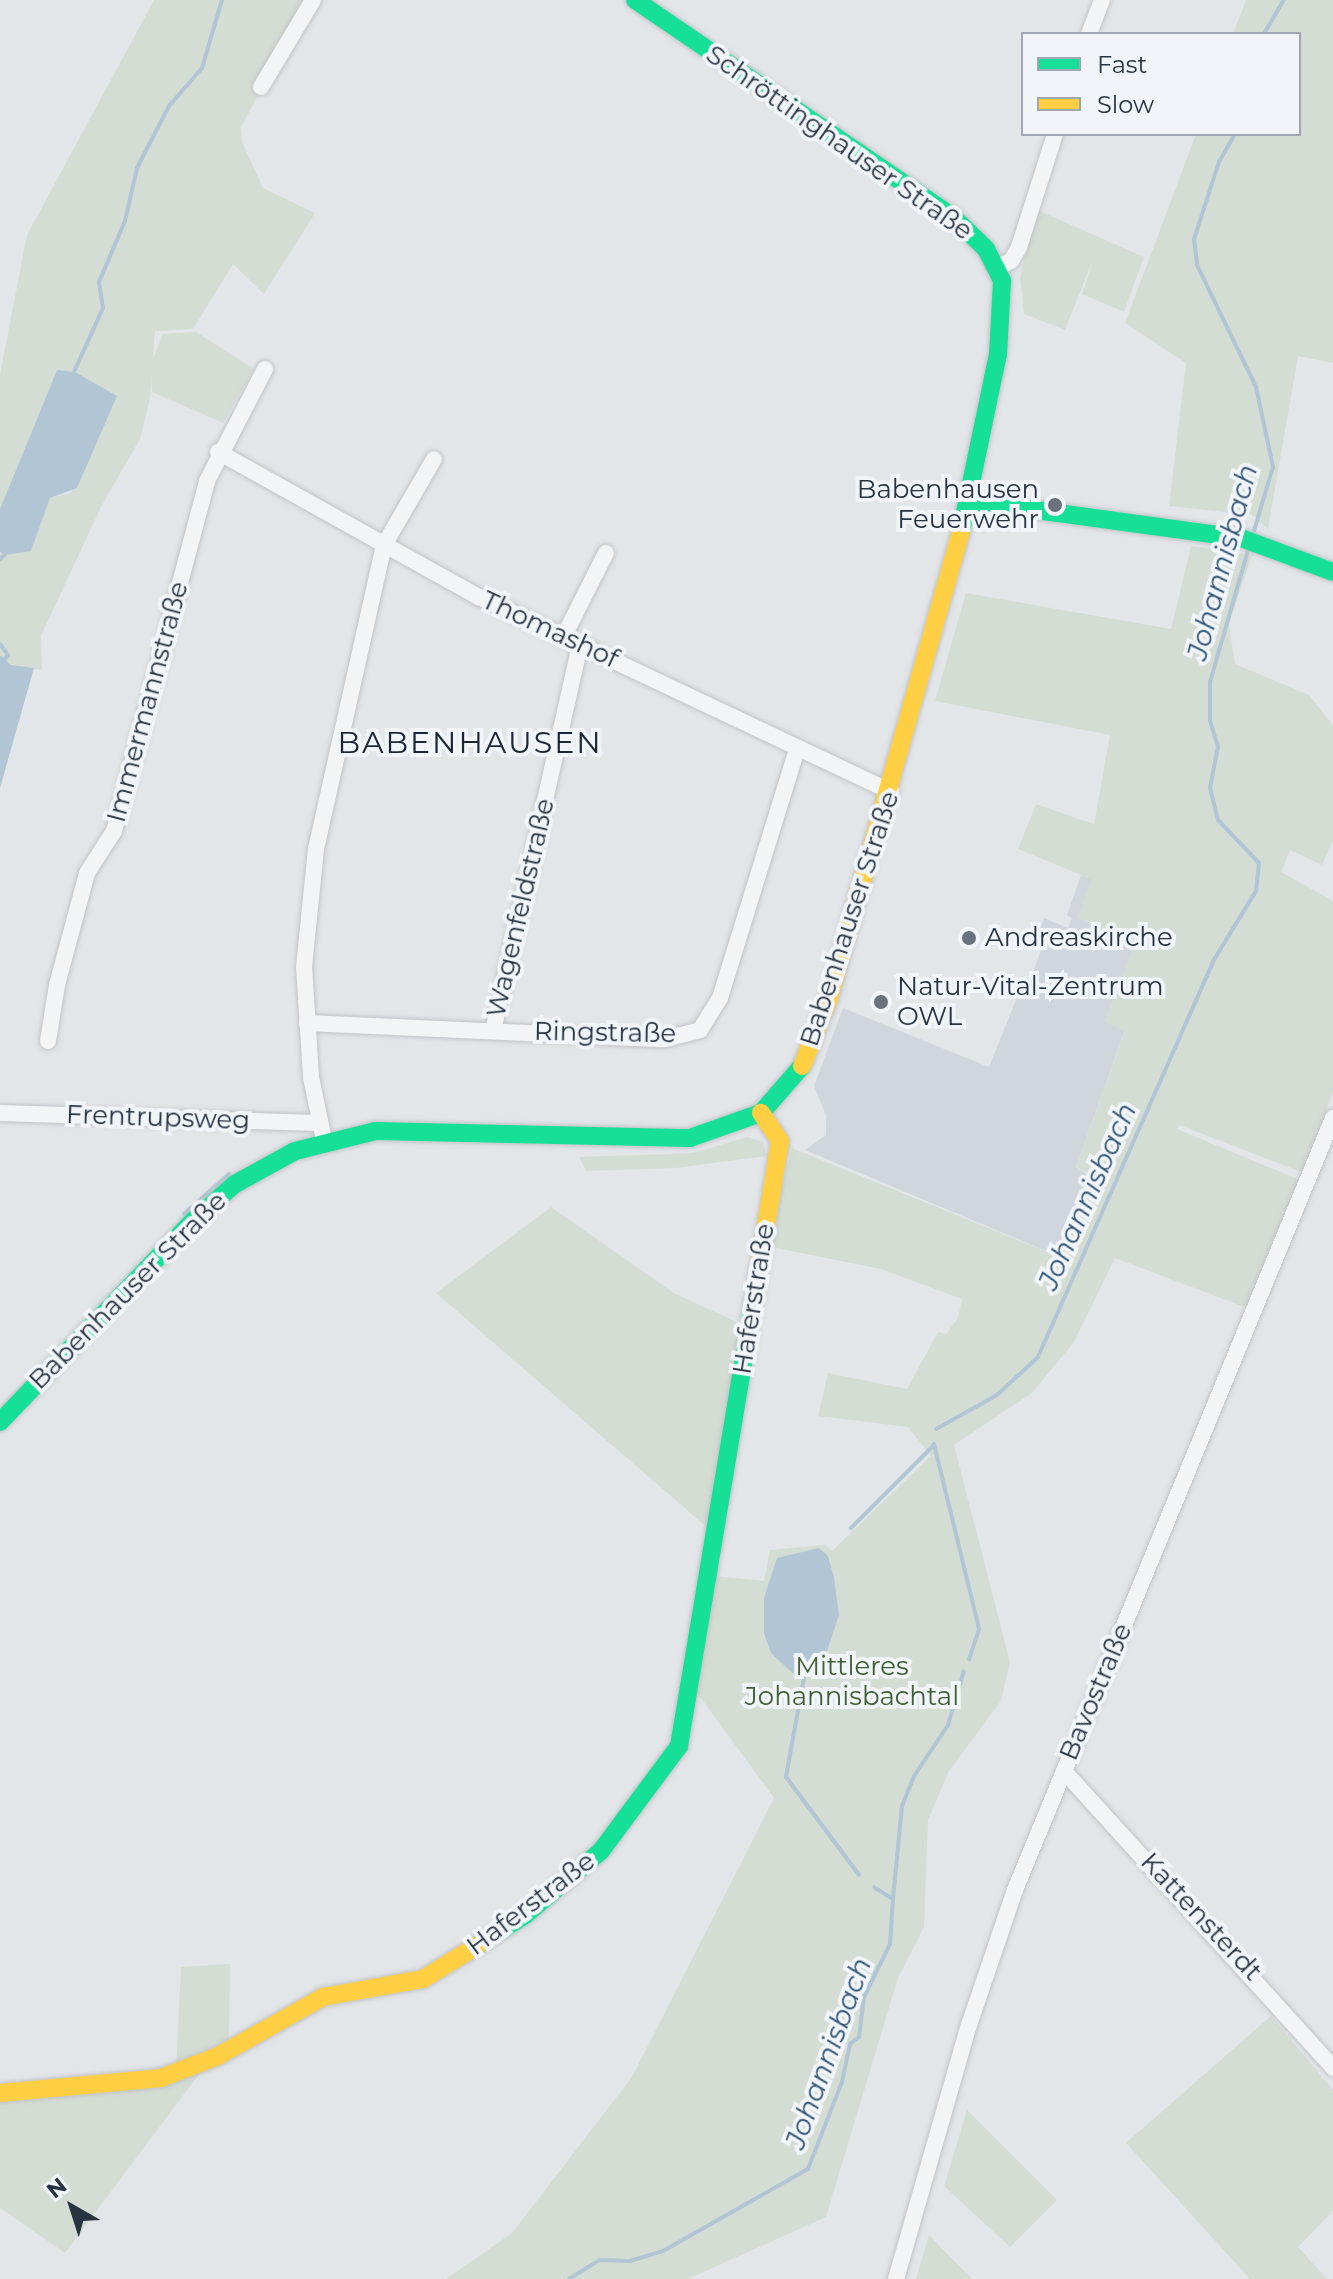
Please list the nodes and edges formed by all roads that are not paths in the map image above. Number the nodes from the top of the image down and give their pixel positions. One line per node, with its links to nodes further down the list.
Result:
1 (313, 0): 5 (street)
2 (635, 0): 7 (main road, Schröttinghauser Straße)
3 (1102, 0): 4 (street)
4 (1090, 32)
5 (261, 87)
6 (1054, 136): 7 (street)
7 (997, 268): 11 (main road, Schröttinghauser Straße)
8 (265, 369): 9 (street, Immermannstraße)
9 (218, 452): 12 (street, Thomashof); 21 (street, Immermannstraße)
10 (434, 459): 12 (street)
11 (970, 501): 14 (main road); 18 (main road, Babenhauser Straße)
12 (384, 545): 15 (street, Thomashof); 19 (street)
13 (606, 553): 15 (street)
14 (1333, 572)
15 (564, 636): 16 (street, Thomashof)
16 (580, 644): 17 (street, Thomashof); 20 (street, Wagenfeldstraße)
17 (797, 749): 18 (street, Thomashof); 20 (street, Ringstraße)
18 (891, 792): 23 (main road, Babenhauser Straße)
19 (307, 1023): 20 (street, Ringstraße); 25 (street)
20 (493, 1031)
21 (48, 1041)
22 (0, 1113): 25 (street, Frentrupsweg)
23 (761, 1113): 25 (main road, Babenhauser Straße); 30 (main road, Haferstraße)
24 (1333, 1118): 26 (street, Bavostraße)
25 (320, 1132): 27 (main road, Babenhauser Straße)
26 (1328, 1147): 28 (street, Bavostraße)
27 (0, 1422)
28 (1064, 1771): 29 (street, Kattensterdt); 31 (street, Bavostraße)
29 (1333, 2068)
30 (0, 2093)
31 (896, 2279)

